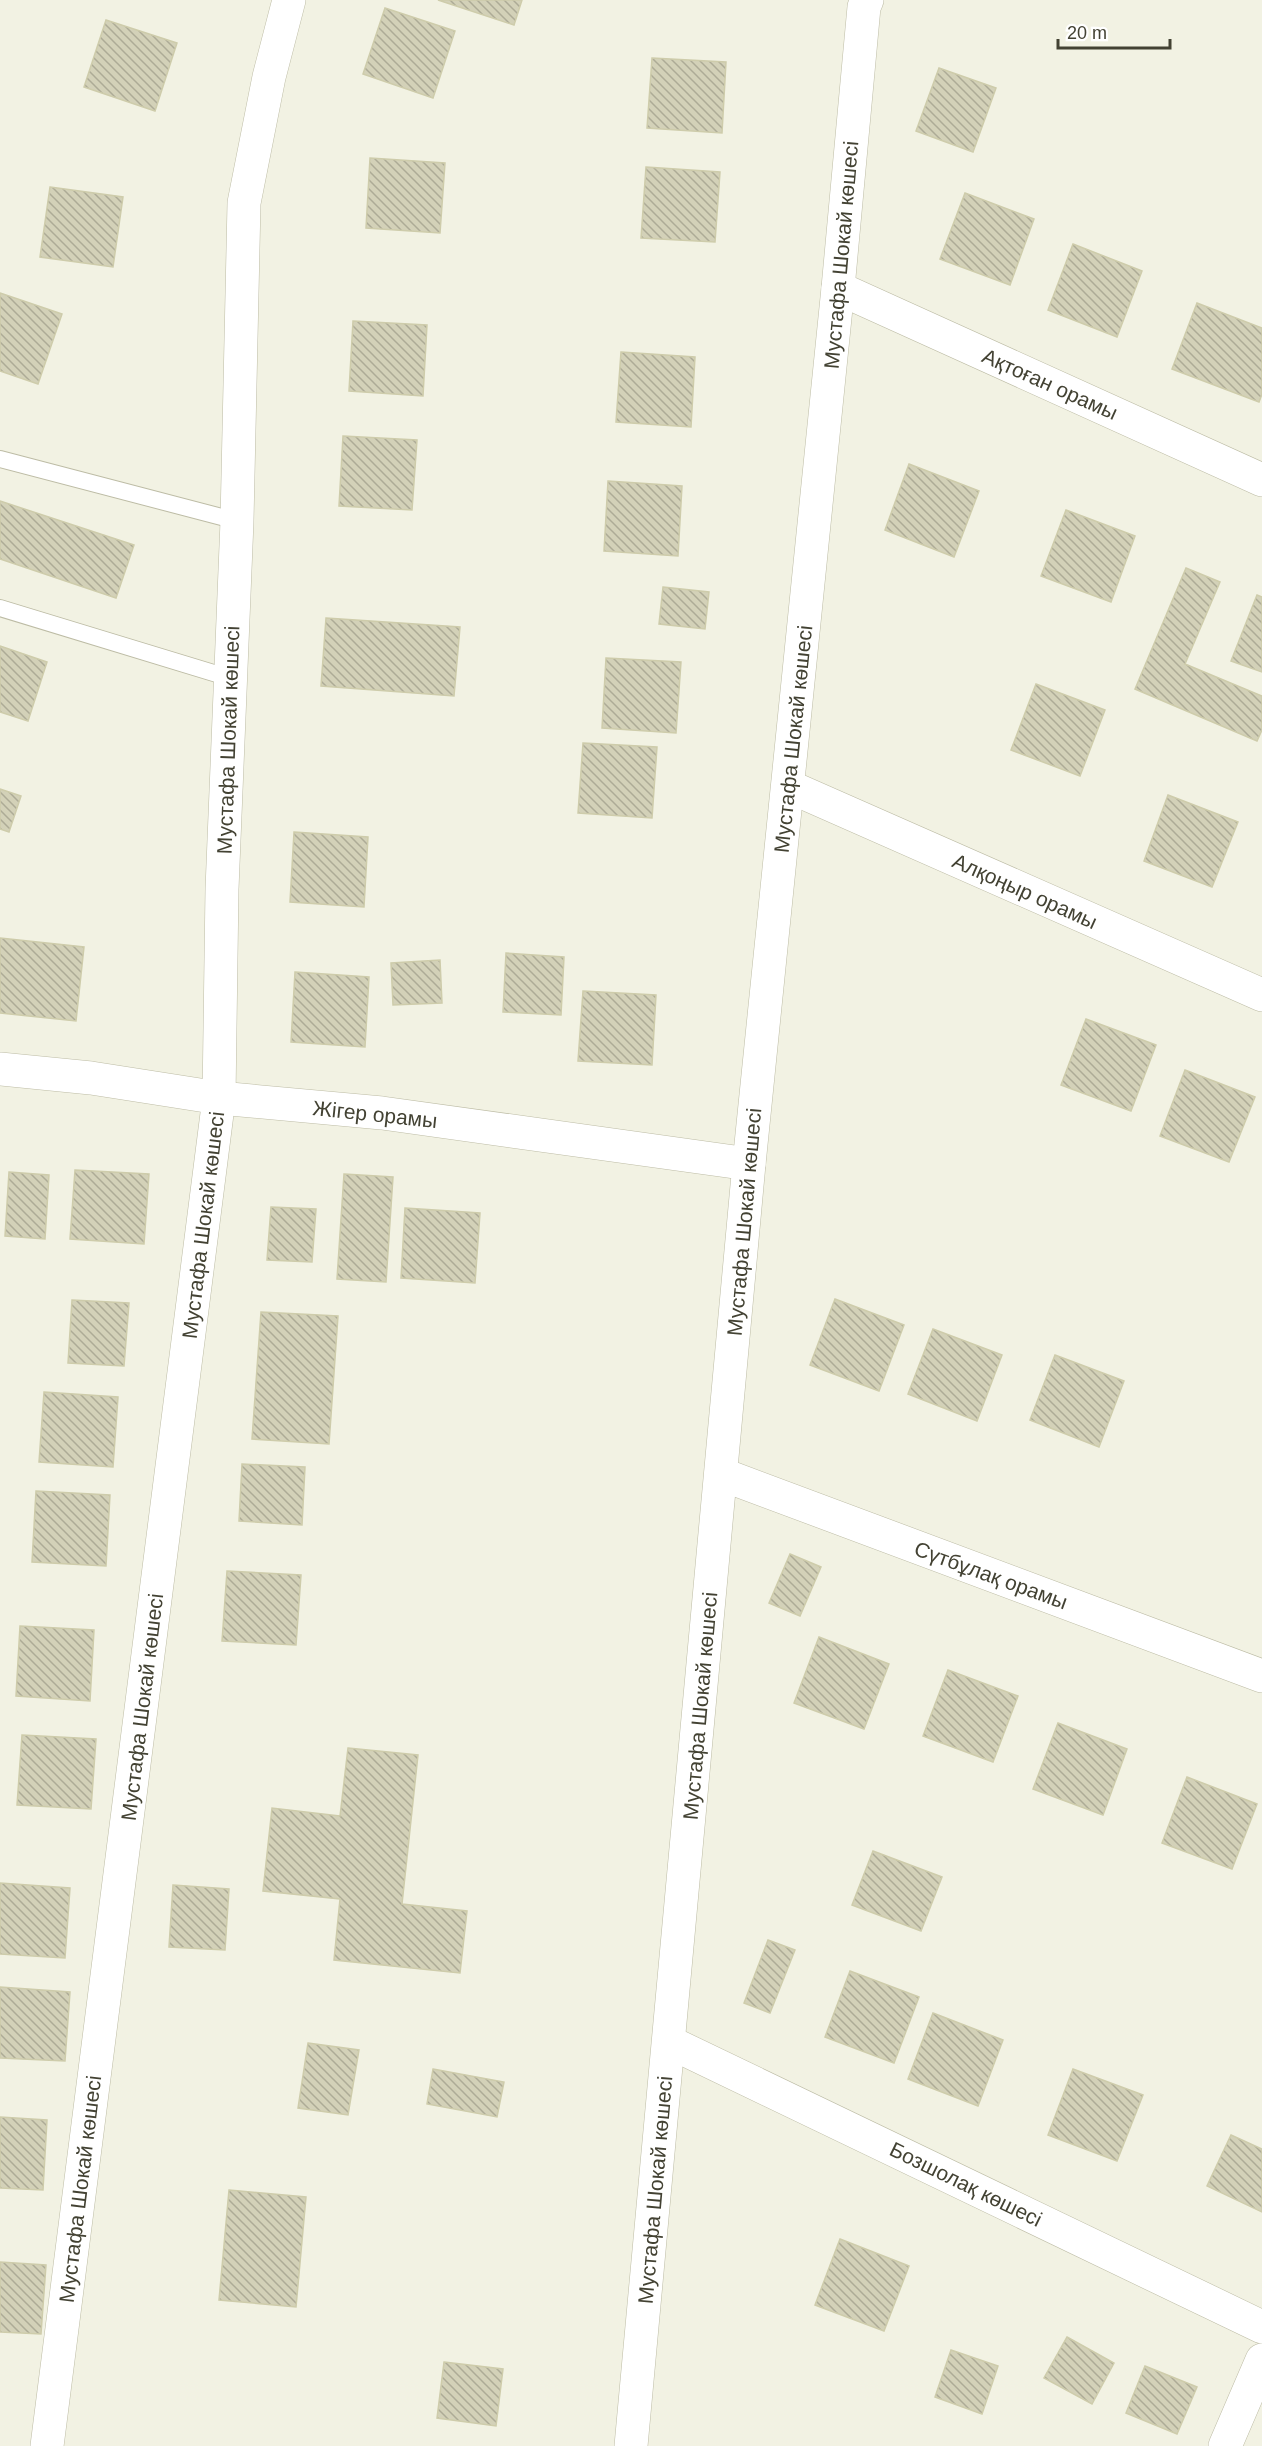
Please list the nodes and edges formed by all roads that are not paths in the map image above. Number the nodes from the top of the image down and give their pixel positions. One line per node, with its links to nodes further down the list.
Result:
1 (289, 0): 6 (street, Мустафа Шокай көшесі)
2 (867, 0): 3 (street, Мустафа Шокай көшесі)
3 (838, 288): 5 (street, Ақтоған орамы); 9 (street, Мустафа Шокай көшесі)
4 (0, 459): 6 (lane)
5 (1262, 480)
6 (237, 521): 8 (street, Мустафа Шокай көшесі)
7 (0, 608): 8 (lane)
8 (230, 678): 12 (street, Мустафа Шокай көшесі)
9 (788, 786): 10 (street, Алқоңыр орамы); 13 (street, Мустафа Шокай көшесі)
10 (1262, 995)
11 (0, 1069): 12 (street, Жігер орамы)
12 (219, 1098): 13 (street, Жігер орамы); 19 (street, Мустафа Шокай көшесі)
13 (749, 1164): 14 (street, Мустафа Шокай көшесі)
14 (721, 1474): 15 (street, Cүтбұлақ орамы); 16 (street, Мустафа Шокай көшесі)
15 (1262, 1676)
16 (669, 2042): 17 (street, Бозшолақ көшесі); 20 (street, Мустафа Шокай көшесі)
17 (1262, 2327)
18 (1262, 2360): 21 (street)
19 (47, 2446)
20 (631, 2446)
21 (1225, 2446)

